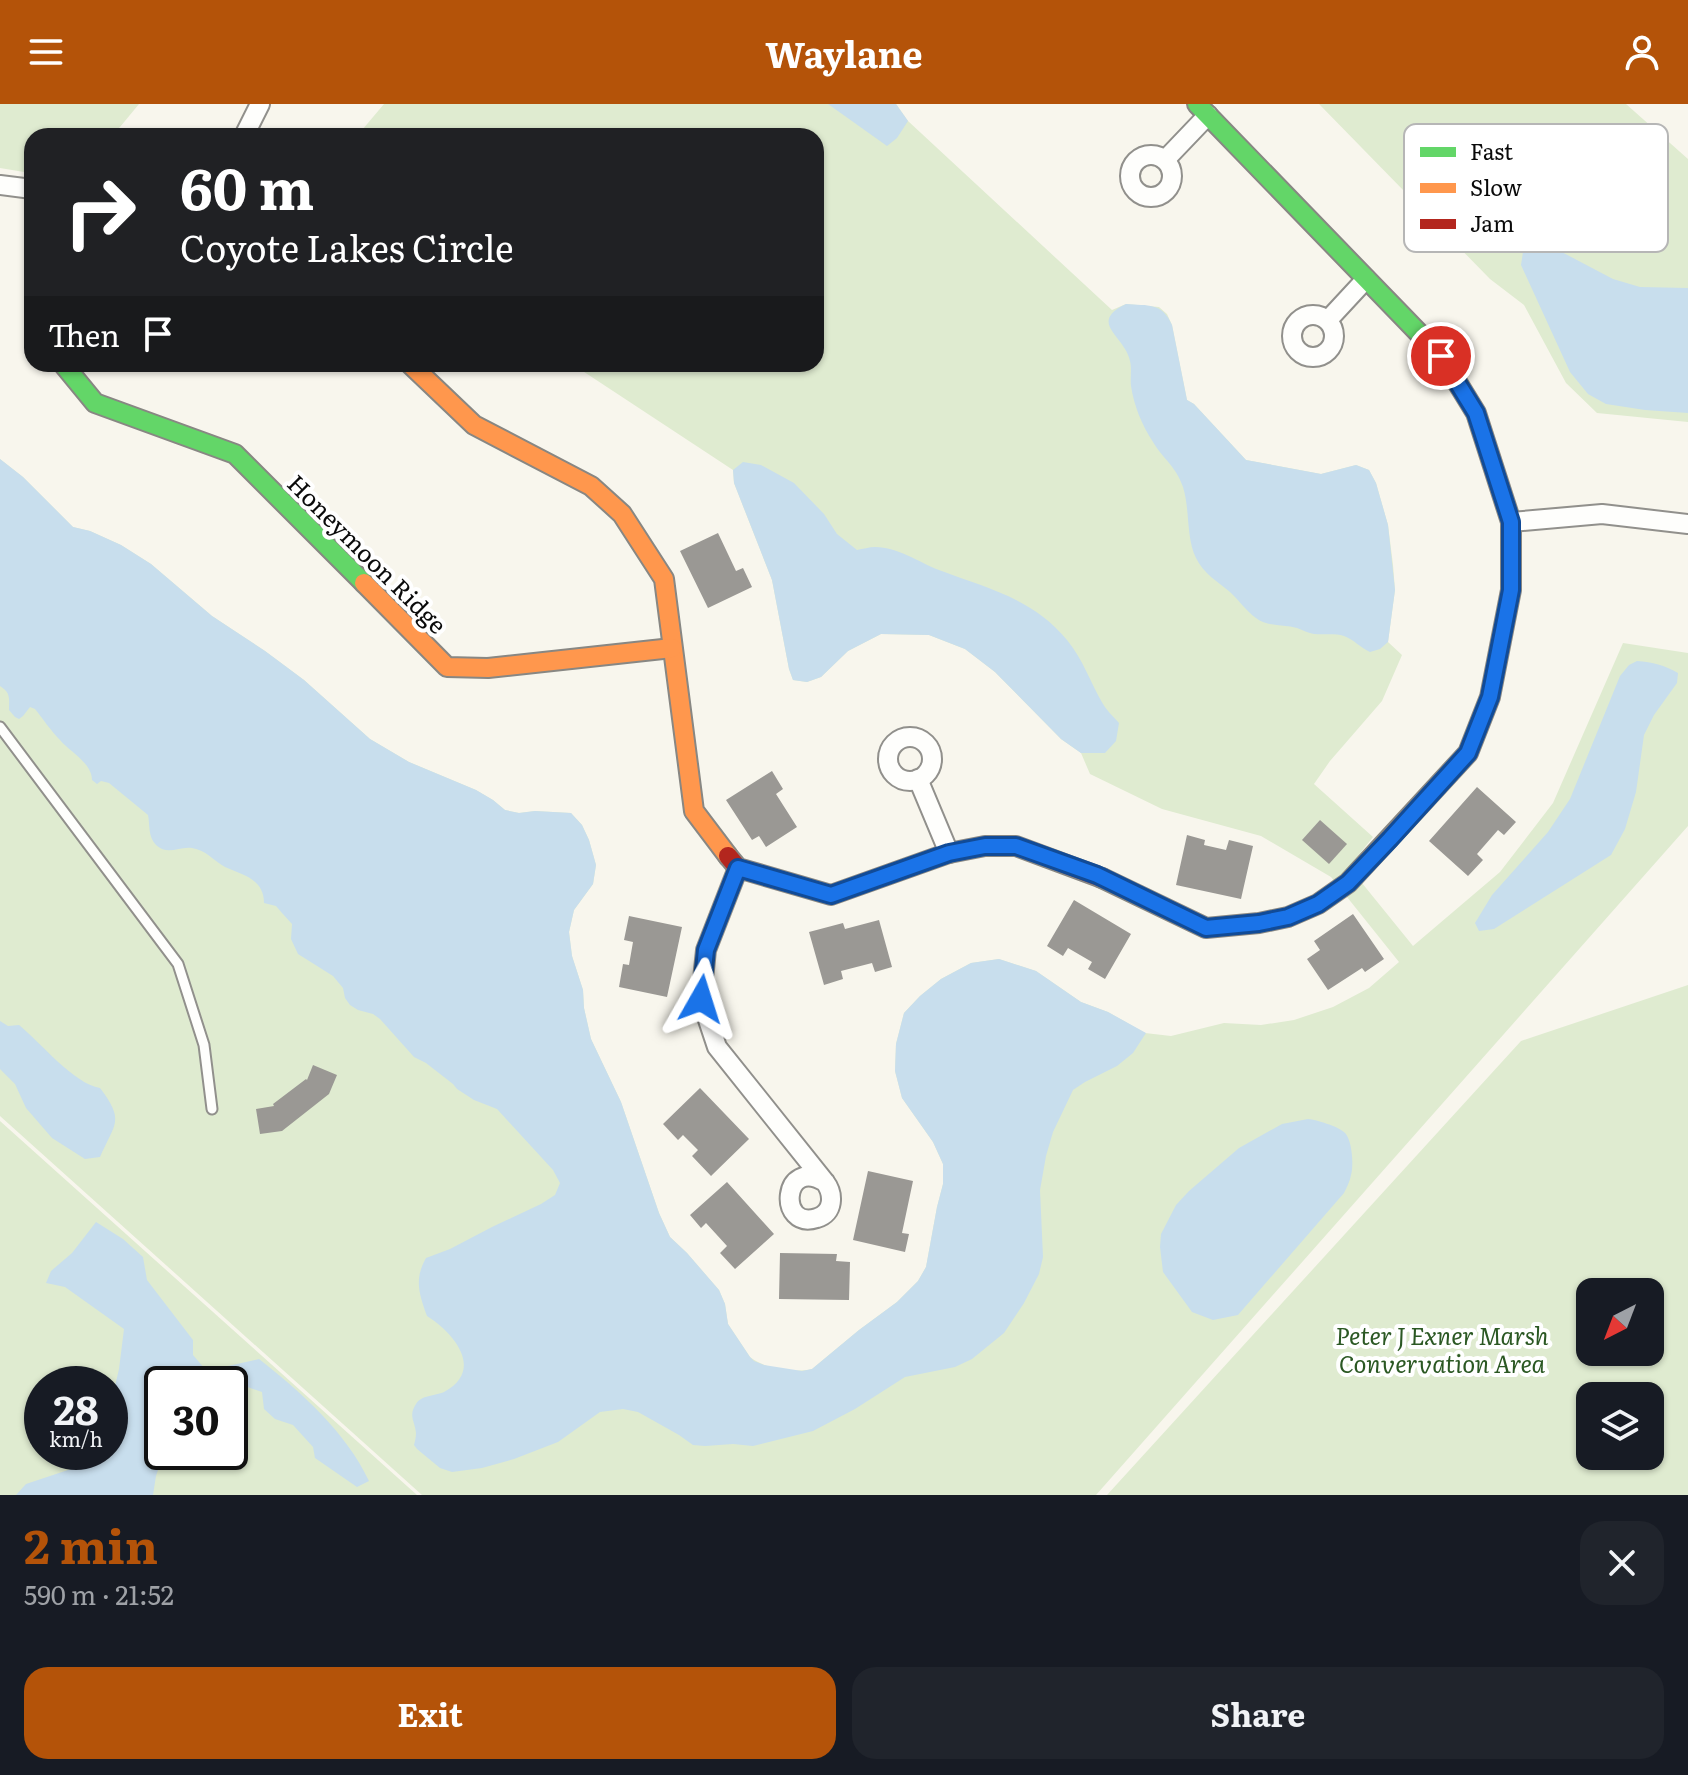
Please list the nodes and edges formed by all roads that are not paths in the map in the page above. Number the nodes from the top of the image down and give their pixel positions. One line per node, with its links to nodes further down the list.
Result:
1 (260, 104): 3 (street)
2 (1202, 110): 4 (street); 7 (street)
3 (248, 128)
4 (1165, 160)
5 (0, 185): 6 (street)
6 (24, 188)
7 (1366, 279): 8 (street); 11 (street)
8 (1328, 320)
9 (70, 372): 13 (street, Honeymoon Ridge)
10 (418, 372): 13 (street)
11 (1511, 522): 12 (street); 16 (street)
12 (1688, 524)
13 (672, 648): 17 (street)
14 (0, 727): 18 (lane)
15 (918, 779): 16 (street)
16 (949, 853): 17 (street)
17 (738, 868): 19 (street)
18 (212, 1109)
19 (825, 1182)

